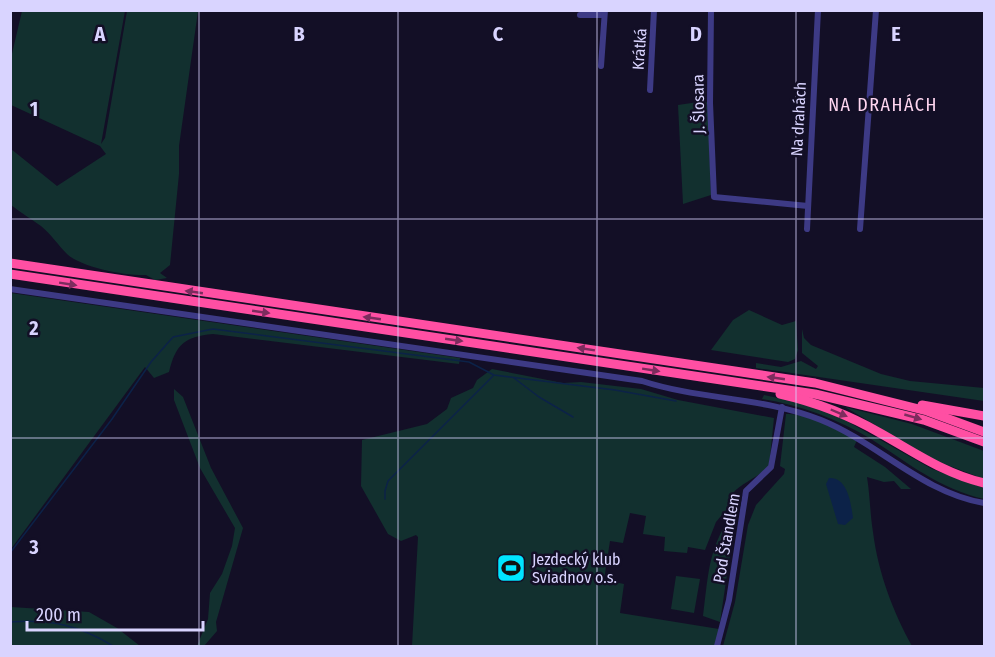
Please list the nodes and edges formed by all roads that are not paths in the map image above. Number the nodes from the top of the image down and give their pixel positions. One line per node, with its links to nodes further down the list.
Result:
1 (654, 10): 8 (street, Krátká)
2 (711, 10): 9 (street, J. Šlosara)
3 (818, 10): 9 (street, Na drahách)
4 (876, 10): 11 (street)
5 (605, 13): 6 (street); 7 (street)
6 (580, 15)
7 (601, 66)
8 (650, 90)
9 (808, 206): 10 (street, Na drahách)
10 (807, 229)
11 (860, 229)
12 (10, 263): 16 (highway, one-way to 12)
13 (10, 274): 15 (highway, one-way to 15)
14 (10, 289): 17 (street)
15 (723, 381): 20 (highway, one-way to 20); 21 (highway, one-way to 21)
16 (875, 397): 18 (highway); 19 (highway)
17 (782, 407): 22 (street); 23 (street, Pod Štandlem)
18 (984, 416)
19 (984, 432)
20 (984, 442)
21 (984, 483)
22 (984, 503)
23 (717, 646)

